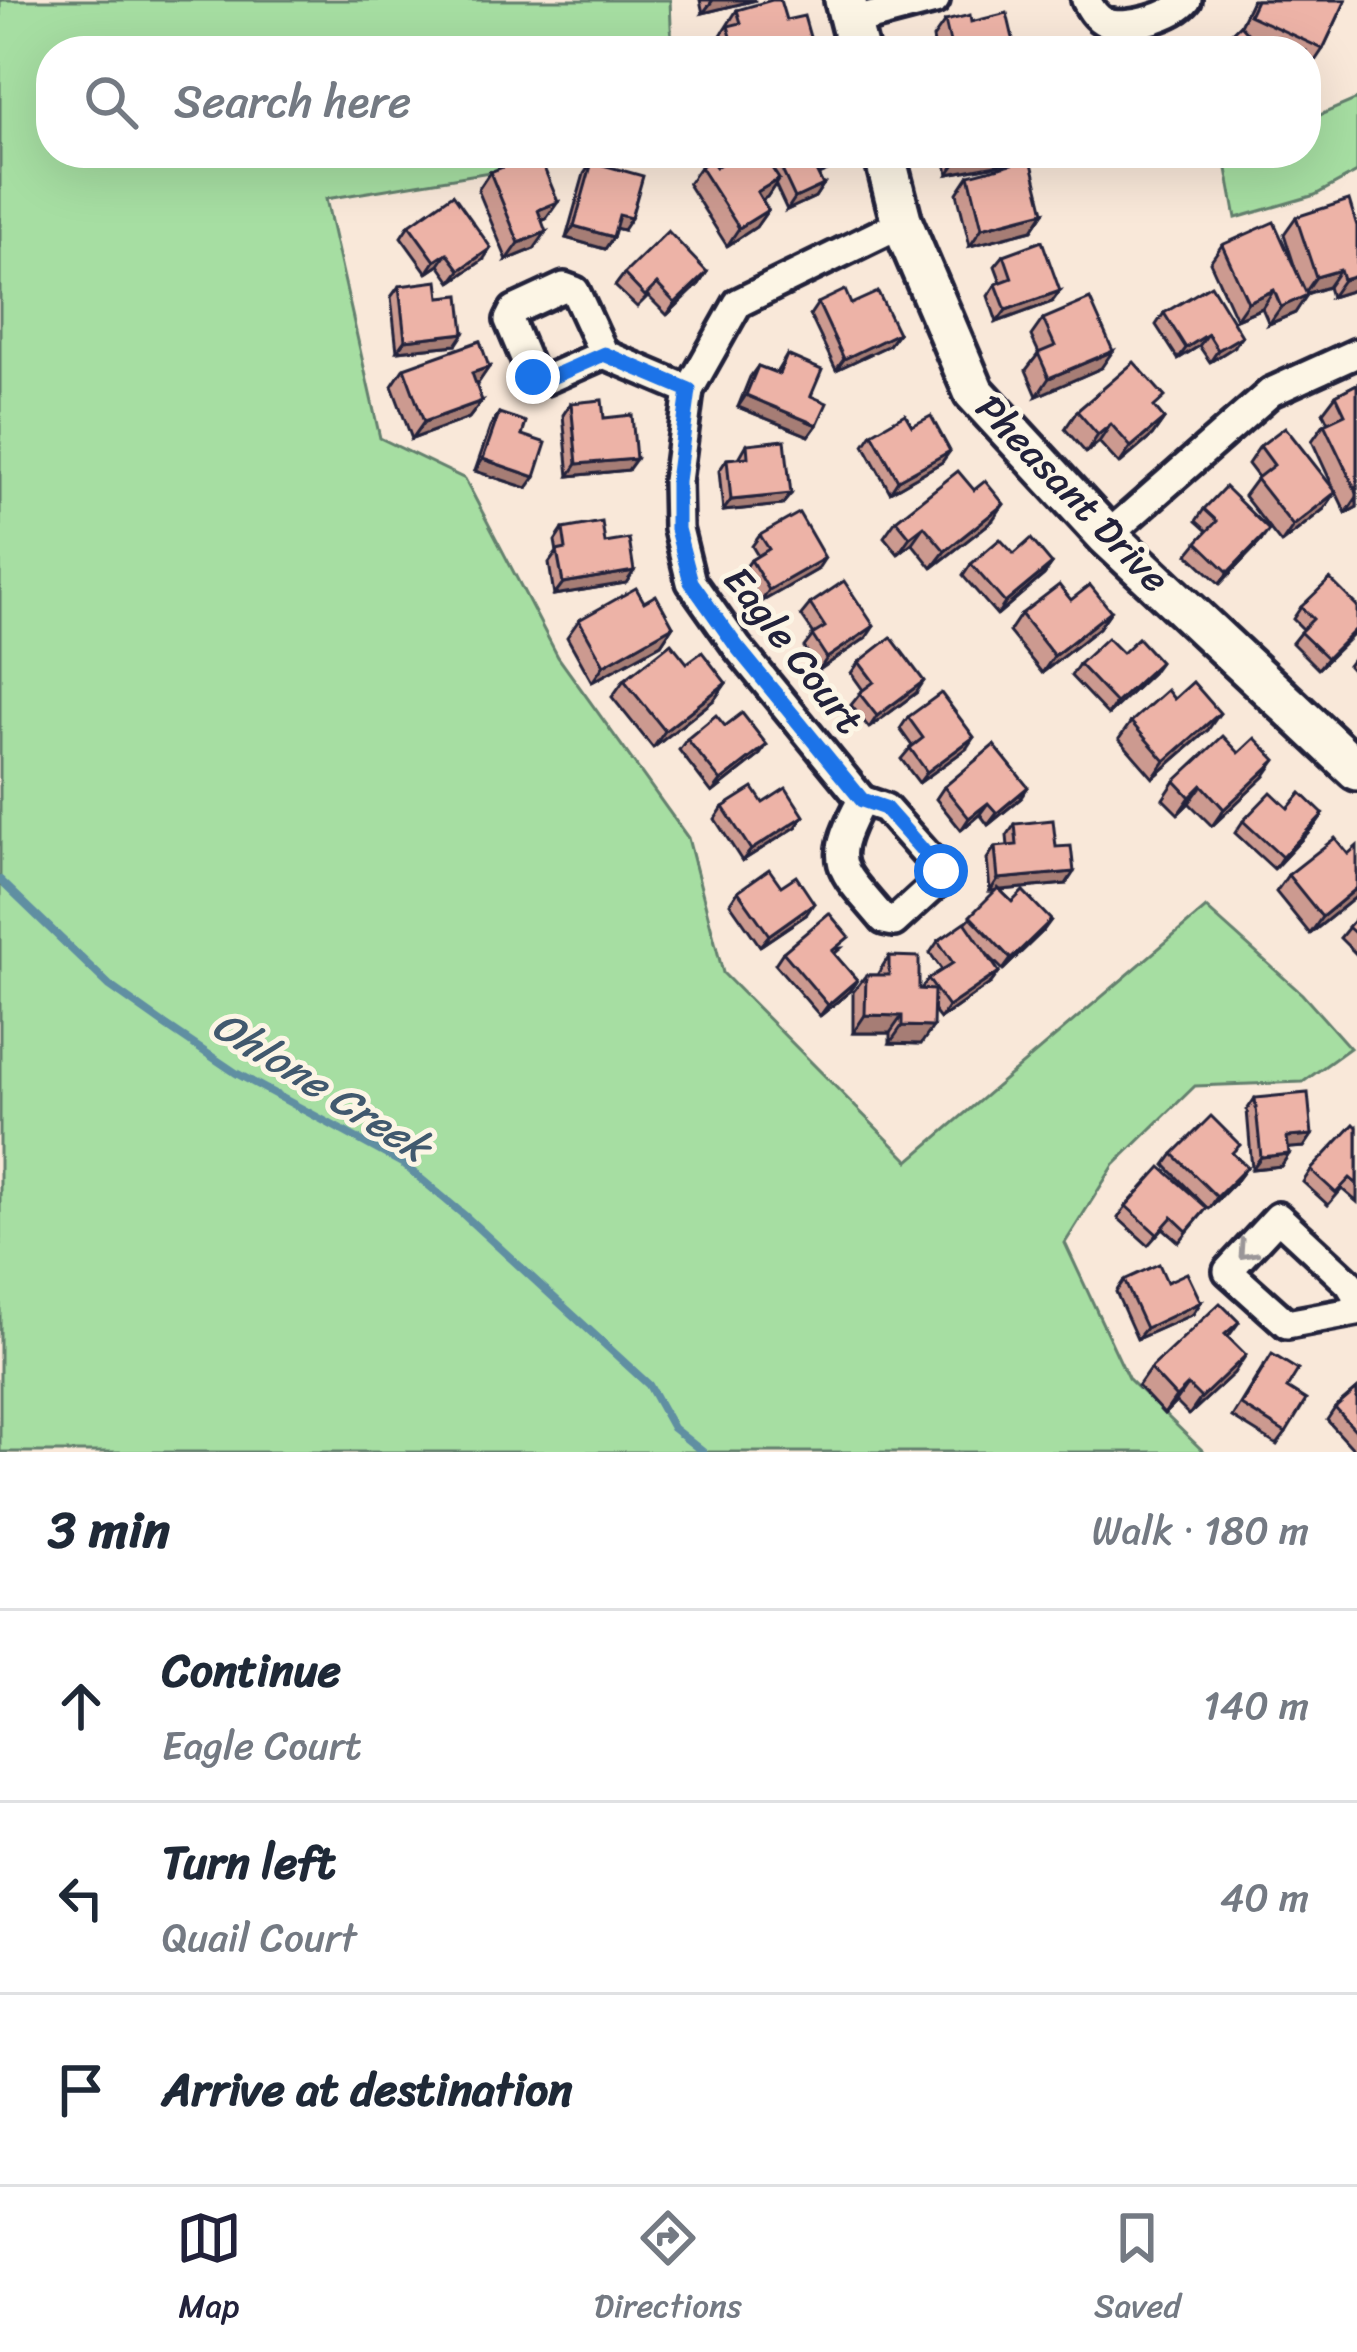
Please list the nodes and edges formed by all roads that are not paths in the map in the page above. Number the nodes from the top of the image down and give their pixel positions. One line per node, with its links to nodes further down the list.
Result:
1 (935, 0): 4 (street)
2 (1086, 0): 3 (street)
3 (1187, 0)
4 (851, 24)
5 (888, 168): 6 (street, Pheasant Drive)
6 (902, 223): 9 (street, Eagle Court); 10 (street, Pheasant Drive)
7 (1357, 353): 10 (street)
8 (604, 354): 9 (street)
9 (689, 390): 12 (street, Eagle Court)
10 (1107, 536): 11 (street, Pheasant Drive)
11 (1357, 770)
12 (862, 800)
13 (1357, 1296): 14 (street, one-way to 14)
14 (1357, 1311)

